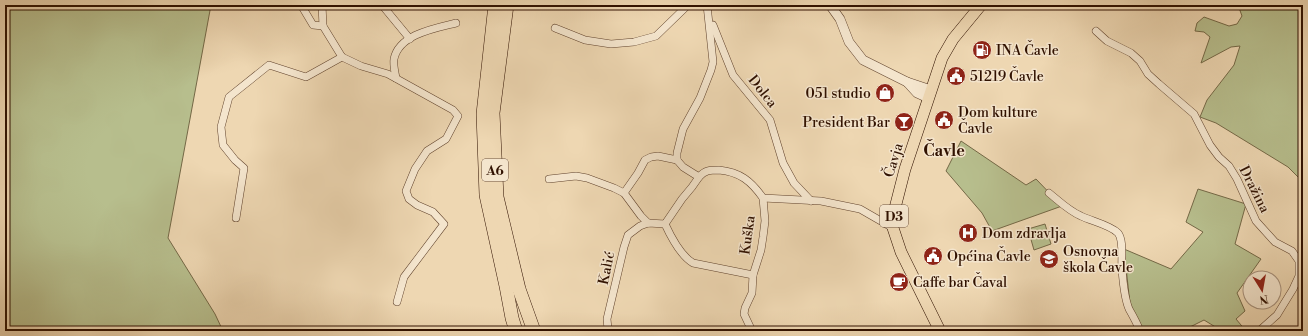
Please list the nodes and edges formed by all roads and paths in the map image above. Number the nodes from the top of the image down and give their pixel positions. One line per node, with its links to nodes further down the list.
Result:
1 (301, 5): 12 (street)
2 (322, 5): 12 (street)
3 (382, 5): 15 (street)
4 (495, 5): 31 (highway, A6)
5 (507, 5): 36 (highway, A6)
6 (688, 5): 13 (street)
7 (707, 5): 10 (street)
8 (830, 5): 18 (street)
9 (981, 5): 18 (main road, Čavja / D3)
10 (709, 16): 19 (street); 25 (street, Dolca)
11 (456, 23): 15 (street)
12 (323, 26): 16 (street)
13 (555, 28)
14 (1096, 31): 40 (street, Dražina)
15 (410, 39): 17 (street)
16 (342, 57): 17 (street); 26 (street)
17 (396, 78): 32 (street)
18 (930, 94): 29 (main road, Čavja / D3)
19 (677, 160): 20 (street); 22 (street)
20 (699, 177): 24 (street); 28 (street)
21 (549, 179): 22 (street)
22 (624, 193): 27 (street)
23 (1049, 193): 39 (street)
24 (763, 198): 25 (street); 30 (street, Kuška)
25 (811, 201): 29 (street)
26 (236, 218)
27 (648, 224): 28 (street, Kalić); 33 (street, Kalić)
28 (665, 224): 30 (street, Kuška)
29 (893, 228): 38 (main road, Čavja / D3)
30 (752, 275): 37 (street, Kuška)
31 (506, 286): 34 (highway); 35 (highway, A6)
32 (397, 302)
33 (608, 330)
34 (516, 331)
35 (522, 331)
36 (534, 331)
37 (752, 331)
38 (940, 331)
39 (1140, 331)
40 (1259, 331)

